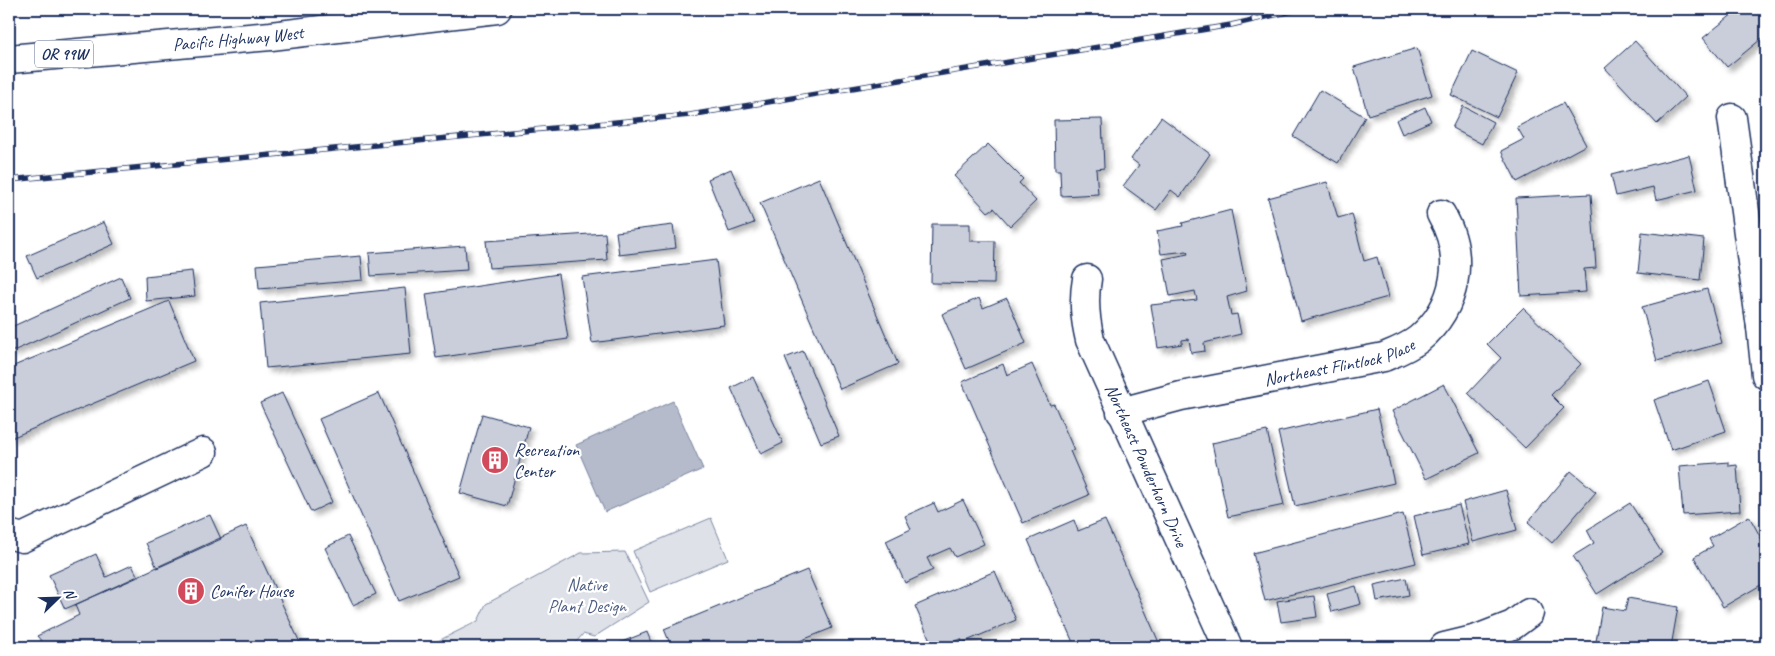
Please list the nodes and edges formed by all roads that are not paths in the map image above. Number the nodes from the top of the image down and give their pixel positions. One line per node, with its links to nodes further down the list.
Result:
1 (497, 9): 2 (main road, Pacific Highway West / OR 99W)
2 (9, 59)
3 (1732, 118): 6 (main road)
4 (1441, 214): 8 (main road, Northeast Flintlock Place)
5 (1086, 279): 8 (main road, Northeast Powderhorn Drive)
6 (1764, 326): 7 (main road)
7 (1766, 375)
8 (1121, 412): 12 (main road, Northeast Powderhorn Drive)
9 (203, 452): 10 (main road)
10 (9, 534)
11 (1529, 613): 13 (main road)
12 (1228, 647)
13 (1444, 647)

